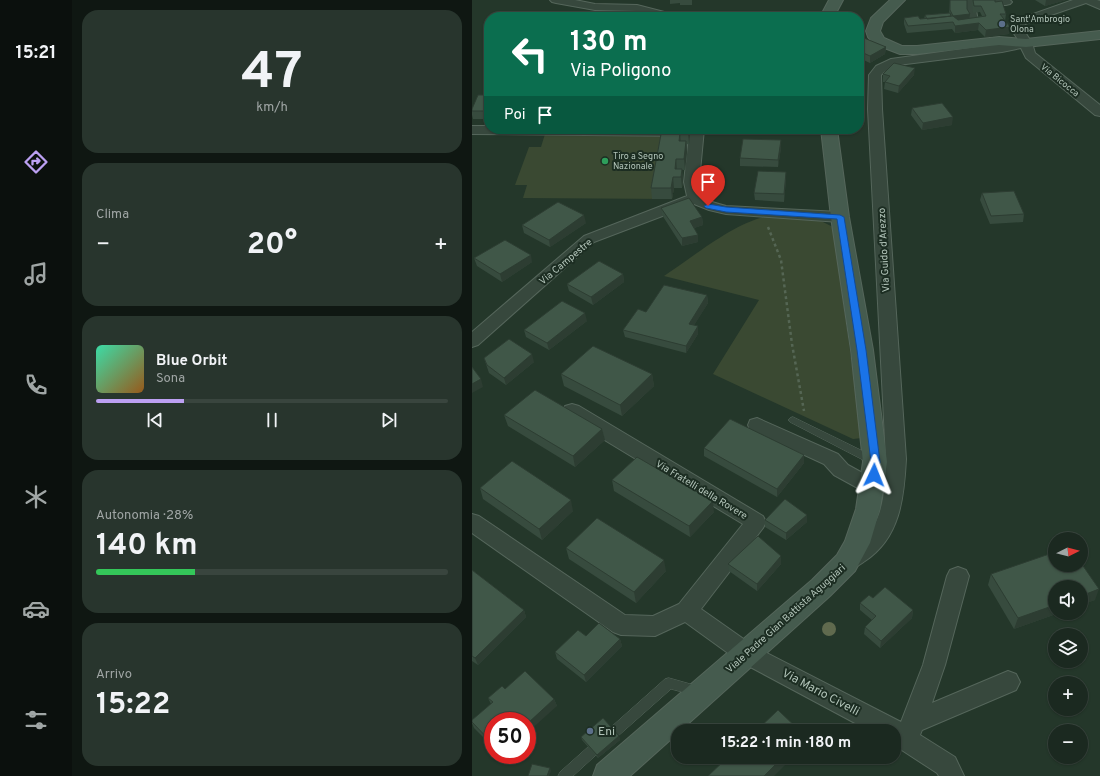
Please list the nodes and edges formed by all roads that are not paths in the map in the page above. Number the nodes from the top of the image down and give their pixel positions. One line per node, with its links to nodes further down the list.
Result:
1 (556, 0): 9 (street)
2 (836, 0): 11 (main road)
3 (898, 0): 15 (main road)
4 (1084, 0): 13 (street)
5 (1089, 0): 7 (street)
6 (630, 4): 9 (street); 10 (street)
7 (1100, 6)
8 (1007, 7): 12 (street); 13 (street, Via Bicocca)
9 (592, 12)
10 (655, 12)
11 (830, 12)
12 (972, 21)
13 (1017, 29): 15 (street, Via Bicocca)
14 (1100, 35): 15 (main road)
15 (1026, 43): 16 (street, Via Bicocca); 30 (street, Via Guido d'Arezzo)
16 (1100, 112)
17 (472, 130): 18 (street)
18 (484, 130)
19 (696, 134): 21 (street)
20 (830, 134): 22 (main road, Viale Padre Gian Battista Aguggiari)
21 (695, 198): 22 (street); 23 (street, Via Campestre)
22 (840, 217): 27 (main road, Viale Padre Gian Battista Aguggiari)
23 (472, 341)
24 (572, 411): 32 (street, Via Fratelli della Rovere)
25 (793, 420): 27 (lane)
26 (756, 425): 28 (street)
27 (876, 462): 28 (main road, Viale Padre Gian Battista Aguggiari)
28 (872, 487): 30 (main road, Viale Padre Gian Battista Aguggiari)
29 (472, 522): 32 (street, Via Fratelli della Rovere)
30 (846, 562): 33 (main road, Viale Padre Gian Battista Aguggiari)
31 (958, 576): 36 (street)
32 (687, 611): 33 (street)
33 (747, 654): 35 (main road, Viale Padre Gian Battista Aguggiari); 36 (street, Via Mario Civelli)
34 (1008, 682): 36 (street)
35 (702, 692): 37 (lane); 40 (main road, Viale Padre Gian Battista Aguggiari)
36 (902, 731): 41 (street, Via Mario Civelli)
37 (614, 732)
38 (592, 752): 39 (lane)
39 (564, 776)
40 (608, 776)
41 (952, 776)

